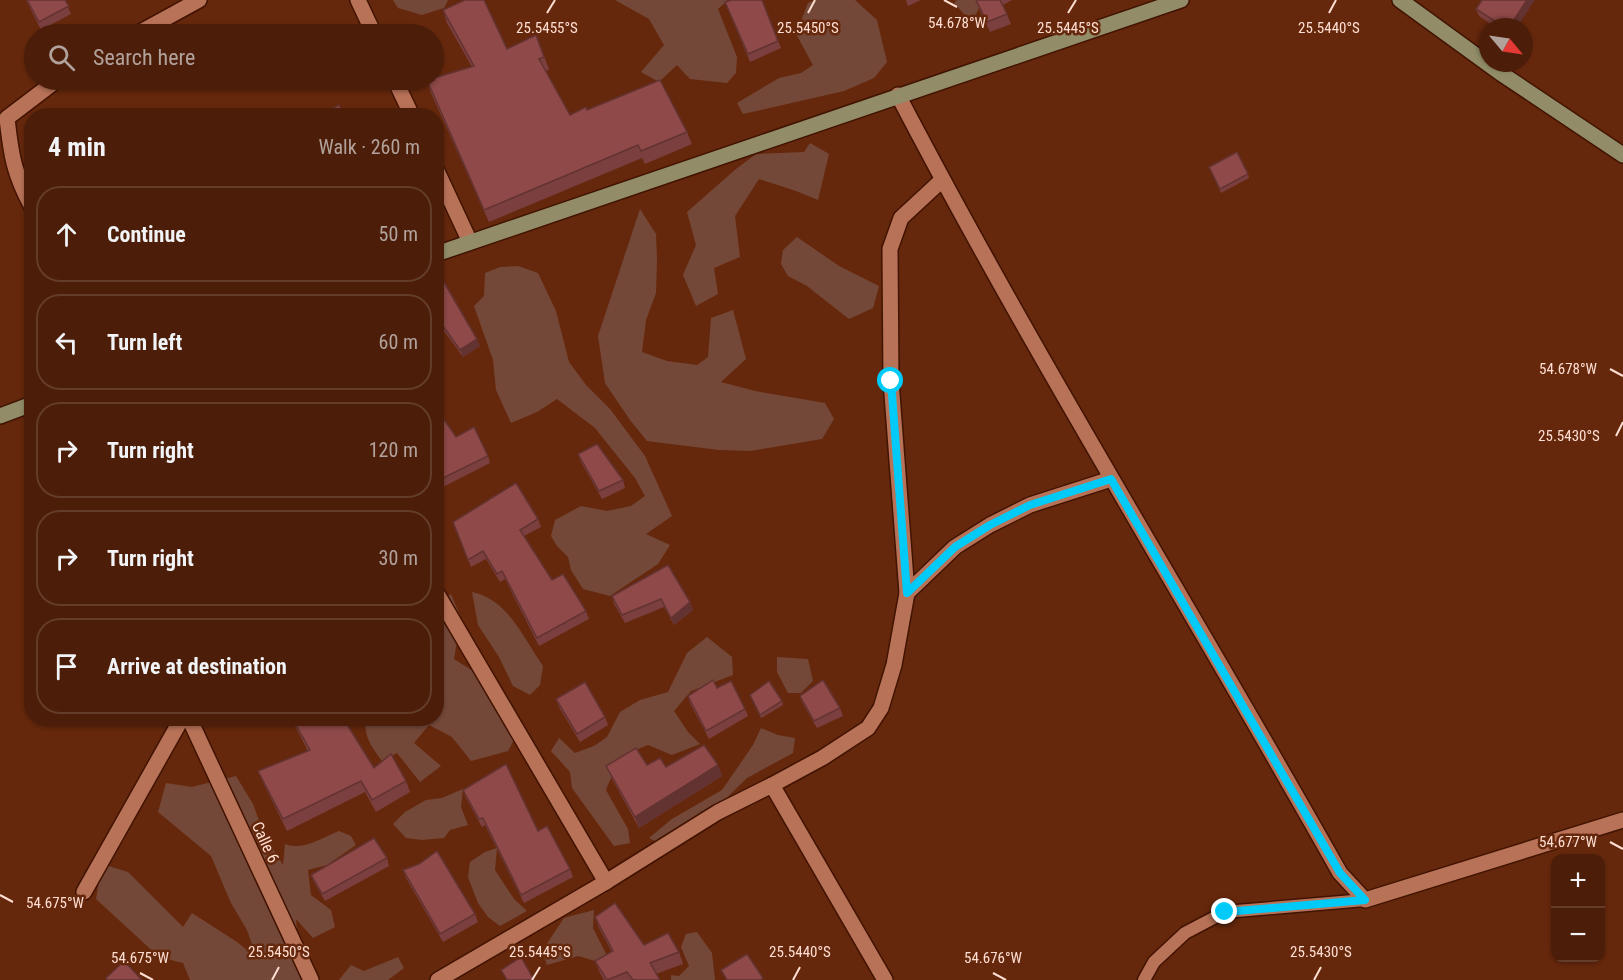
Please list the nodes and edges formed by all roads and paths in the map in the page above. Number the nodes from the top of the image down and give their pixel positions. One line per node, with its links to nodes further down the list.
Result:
1 (199, 0): 5 (street)
2 (358, 0): 6 (street)
3 (1181, 0): 9 (street)
4 (1400, 0): 12 (street)
5 (155, 24)
6 (369, 24)
7 (40, 90): 11 (street)
8 (400, 90): 10 (street)
9 (898, 95): 13 (street); 16 (street)
10 (408, 108)
11 (3, 112): 15 (street)
12 (1623, 155)
13 (942, 180): 20 (street); 21 (street)
14 (444, 186): 16 (street)
15 (24, 192)
16 (470, 242): 17 (street)
17 (444, 251)
18 (24, 407): 19 (street)
19 (0, 416)
20 (1111, 479): 21 (street); 29 (street)
21 (907, 593): 25 (street)
22 (444, 606): 27 (street)
23 (177, 726): 28 (street)
24 (193, 726): 30 (street, Calle 6)
25 (772, 785): 27 (street); 32 (street)
26 (1623, 820): 29 (street)
27 (606, 882): 31 (street)
28 (84, 892)
29 (1365, 900): 33 (lane)
30 (311, 980)
31 (438, 980)
32 (885, 980)
33 (1144, 980)

